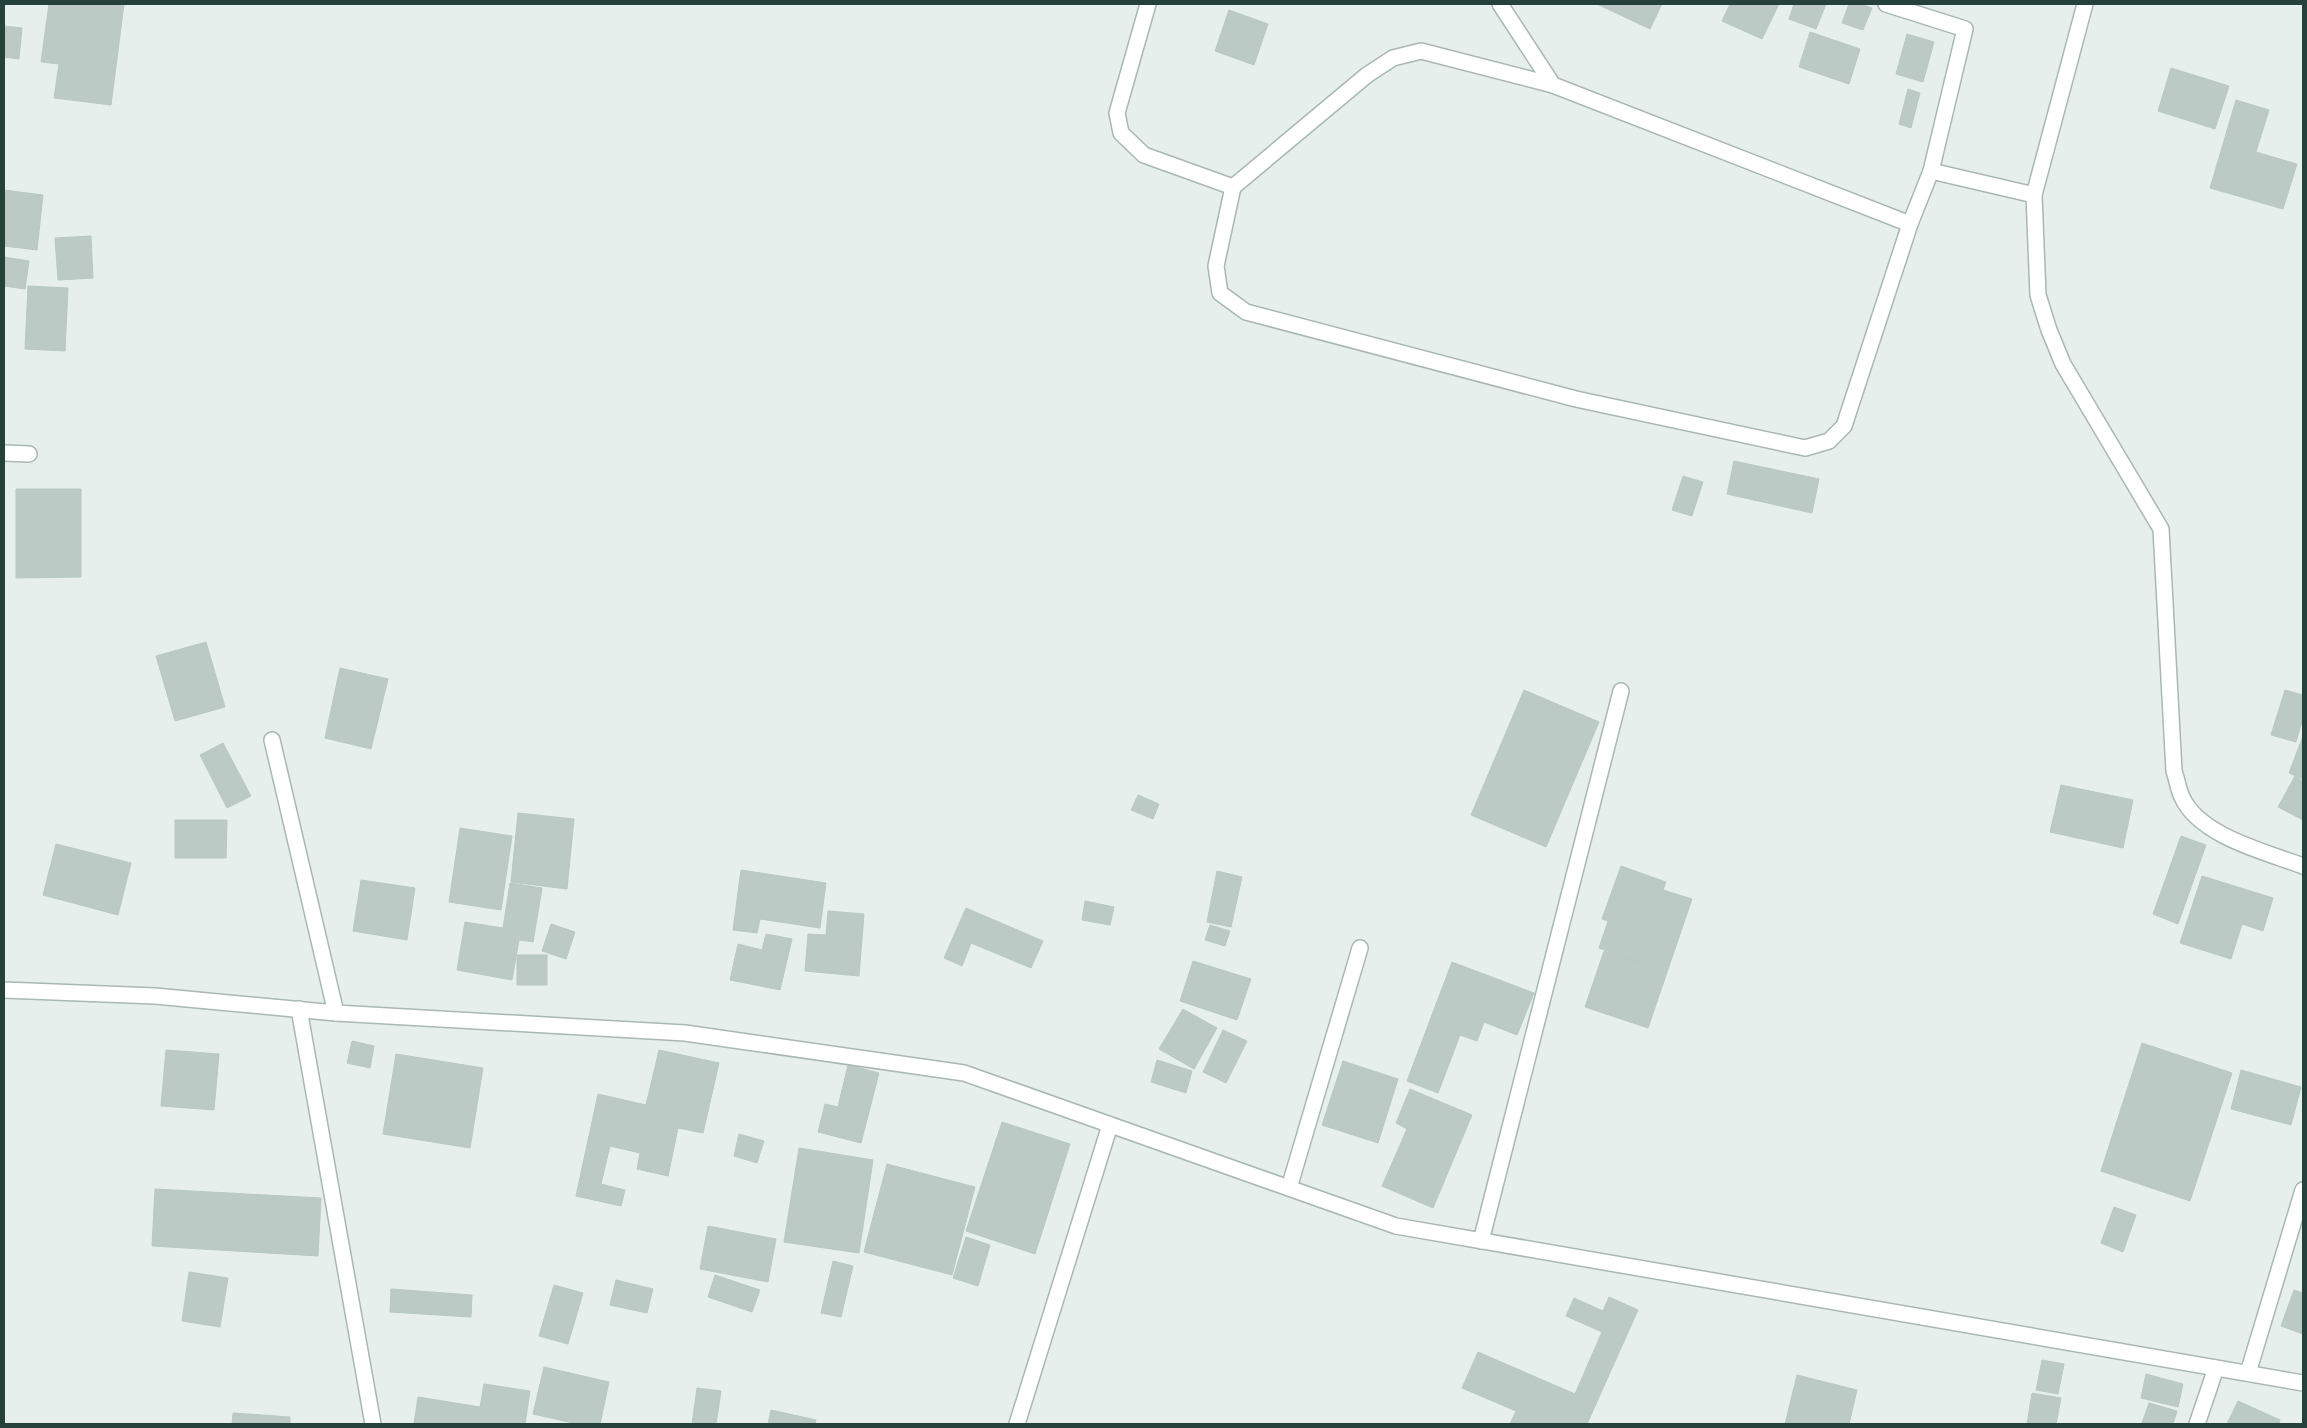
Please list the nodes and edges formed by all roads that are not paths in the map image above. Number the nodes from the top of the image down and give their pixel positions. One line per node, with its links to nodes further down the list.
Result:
1 (1148, 4): 7 (street)
2 (1500, 4): 5 (street)
3 (1886, 4): 6 (street)
4 (2085, 4): 8 (street)
5 (1553, 85): 7 (street); 9 (street)
6 (1931, 171): 8 (street); 9 (street)
7 (1233, 187): 9 (street)
8 (2034, 195): 14 (street)
9 (1910, 224)
10 (4, 453): 11 (street)
11 (29, 454)
12 (1621, 691): 22 (street)
13 (272, 740): 18 (street)
14 (2303, 866)
15 (1360, 948): 20 (street)
16 (4, 990): 17 (street)
17 (299, 1009): 18 (street); 26 (street)
18 (336, 1013): 19 (street)
19 (1110, 1125): 20 (street); 27 (street)
20 (1289, 1188): 22 (street)
21 (2303, 1190): 24 (street)
22 (1481, 1241): 23 (street)
23 (2216, 1368): 24 (street); 28 (street)
24 (2248, 1373): 25 (street)
25 (2303, 1383)
26 (373, 1424)
27 (1017, 1424)
28 (2197, 1424)

